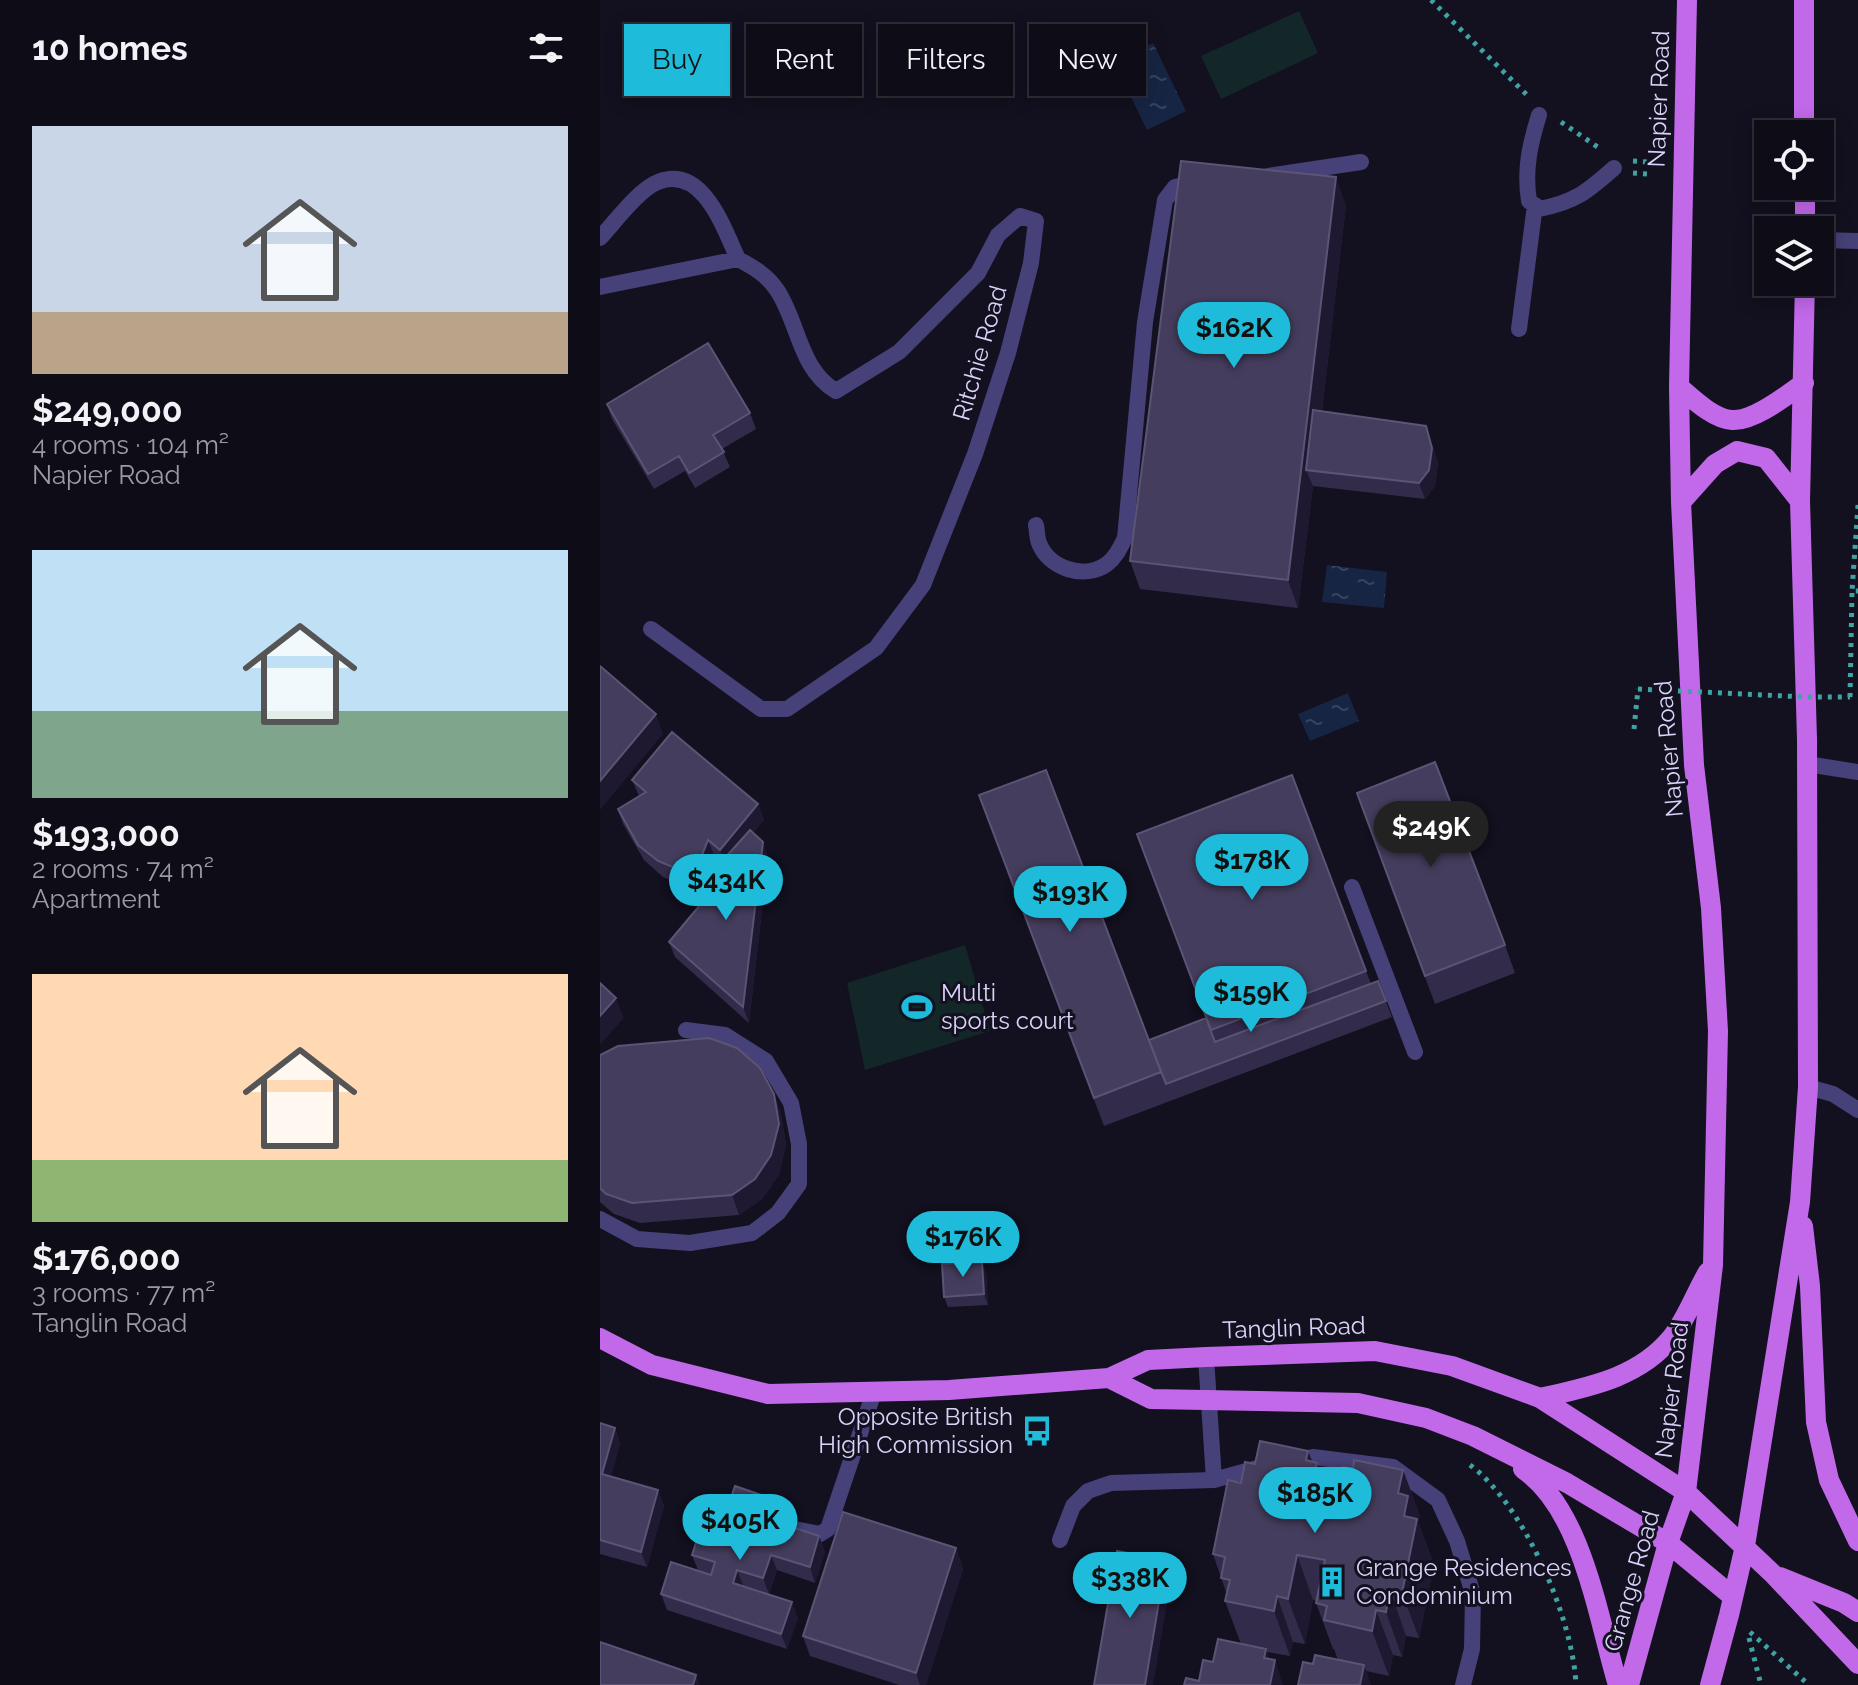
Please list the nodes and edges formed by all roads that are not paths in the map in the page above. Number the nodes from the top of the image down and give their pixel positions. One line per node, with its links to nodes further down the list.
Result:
1 (1687, 0): 18 (main road, Napier Road)
2 (1804, 0): 4 (main road)
3 (1539, 115): 9 (lane)
4 (1804, 120)
5 (1361, 162): 7 (lane)
6 (1614, 168): 9 (lane)
7 (1253, 178)
8 (1207, 182): 21 (lane)
9 (1535, 205): 16 (lane)
10 (600, 238): 13 (lane)
11 (1834, 240): 12 (lane)
12 (1858, 241)
13 (738, 259): 14 (lane); 22 (lane, Ritchie Road)
14 (600, 287)
15 (1805, 296): 17 (main road)
16 (1519, 329)
17 (1804, 383): 18 (main road); 19 (main road)
18 (1679, 387): 20 (main road, Napier Road)
19 (1800, 501): 20 (main road); 23 (main road)
20 (1681, 502): 32 (main road, Napier Road)
21 (1036, 525)
22 (651, 629)
23 (1807, 764): 24 (lane); 28 (main road)
24 (1858, 772)
25 (1352, 887): 27 (lane)
26 (686, 1030): 31 (lane)
27 (1415, 1052)
28 (1808, 1087): 29 (lane); 30 (main road)
29 (1858, 1110)
30 (1800, 1202): 44 (main road); 46 (main road)
31 (600, 1219)
32 (1713, 1265): 37 (main road); 41 (main road, Napier Road)
33 (600, 1338): 36 (main road, Tanglin Road)
34 (1206, 1357): 35 (main road, Tanglin Road); 37 (main road, Tanglin Road); 38 (lane)
35 (1109, 1378): 36 (main road, Tanglin Road); 38 (main road)
36 (874, 1392): 42 (lane)
37 (1540, 1398): 41 (main road, Tanglin Road)
38 (1210, 1401): 39 (main road); 40 (lane)
39 (1473, 1436): 45 (main road); 52 (main road)
40 (1214, 1480): 43 (lane); 51 (lane)
41 (1686, 1492): 45 (main road, Grange Road); 46 (main road, Tanglin Road)
42 (789, 1528)
43 (1060, 1540)
44 (1858, 1541)
45 (1668, 1543): 48 (main road); 53 (main road, Grange Road)
46 (1745, 1546): 47 (main road, Tanglin Road); 48 (main road)
47 (1773, 1574): 49 (main road); 50 (main road, Tanglin Road)
48 (1732, 1596): 54 (main road)
49 (1858, 1612)
50 (1858, 1664)
51 (1463, 1685)
52 (1618, 1685)
53 (1629, 1685)
54 (1710, 1685)

